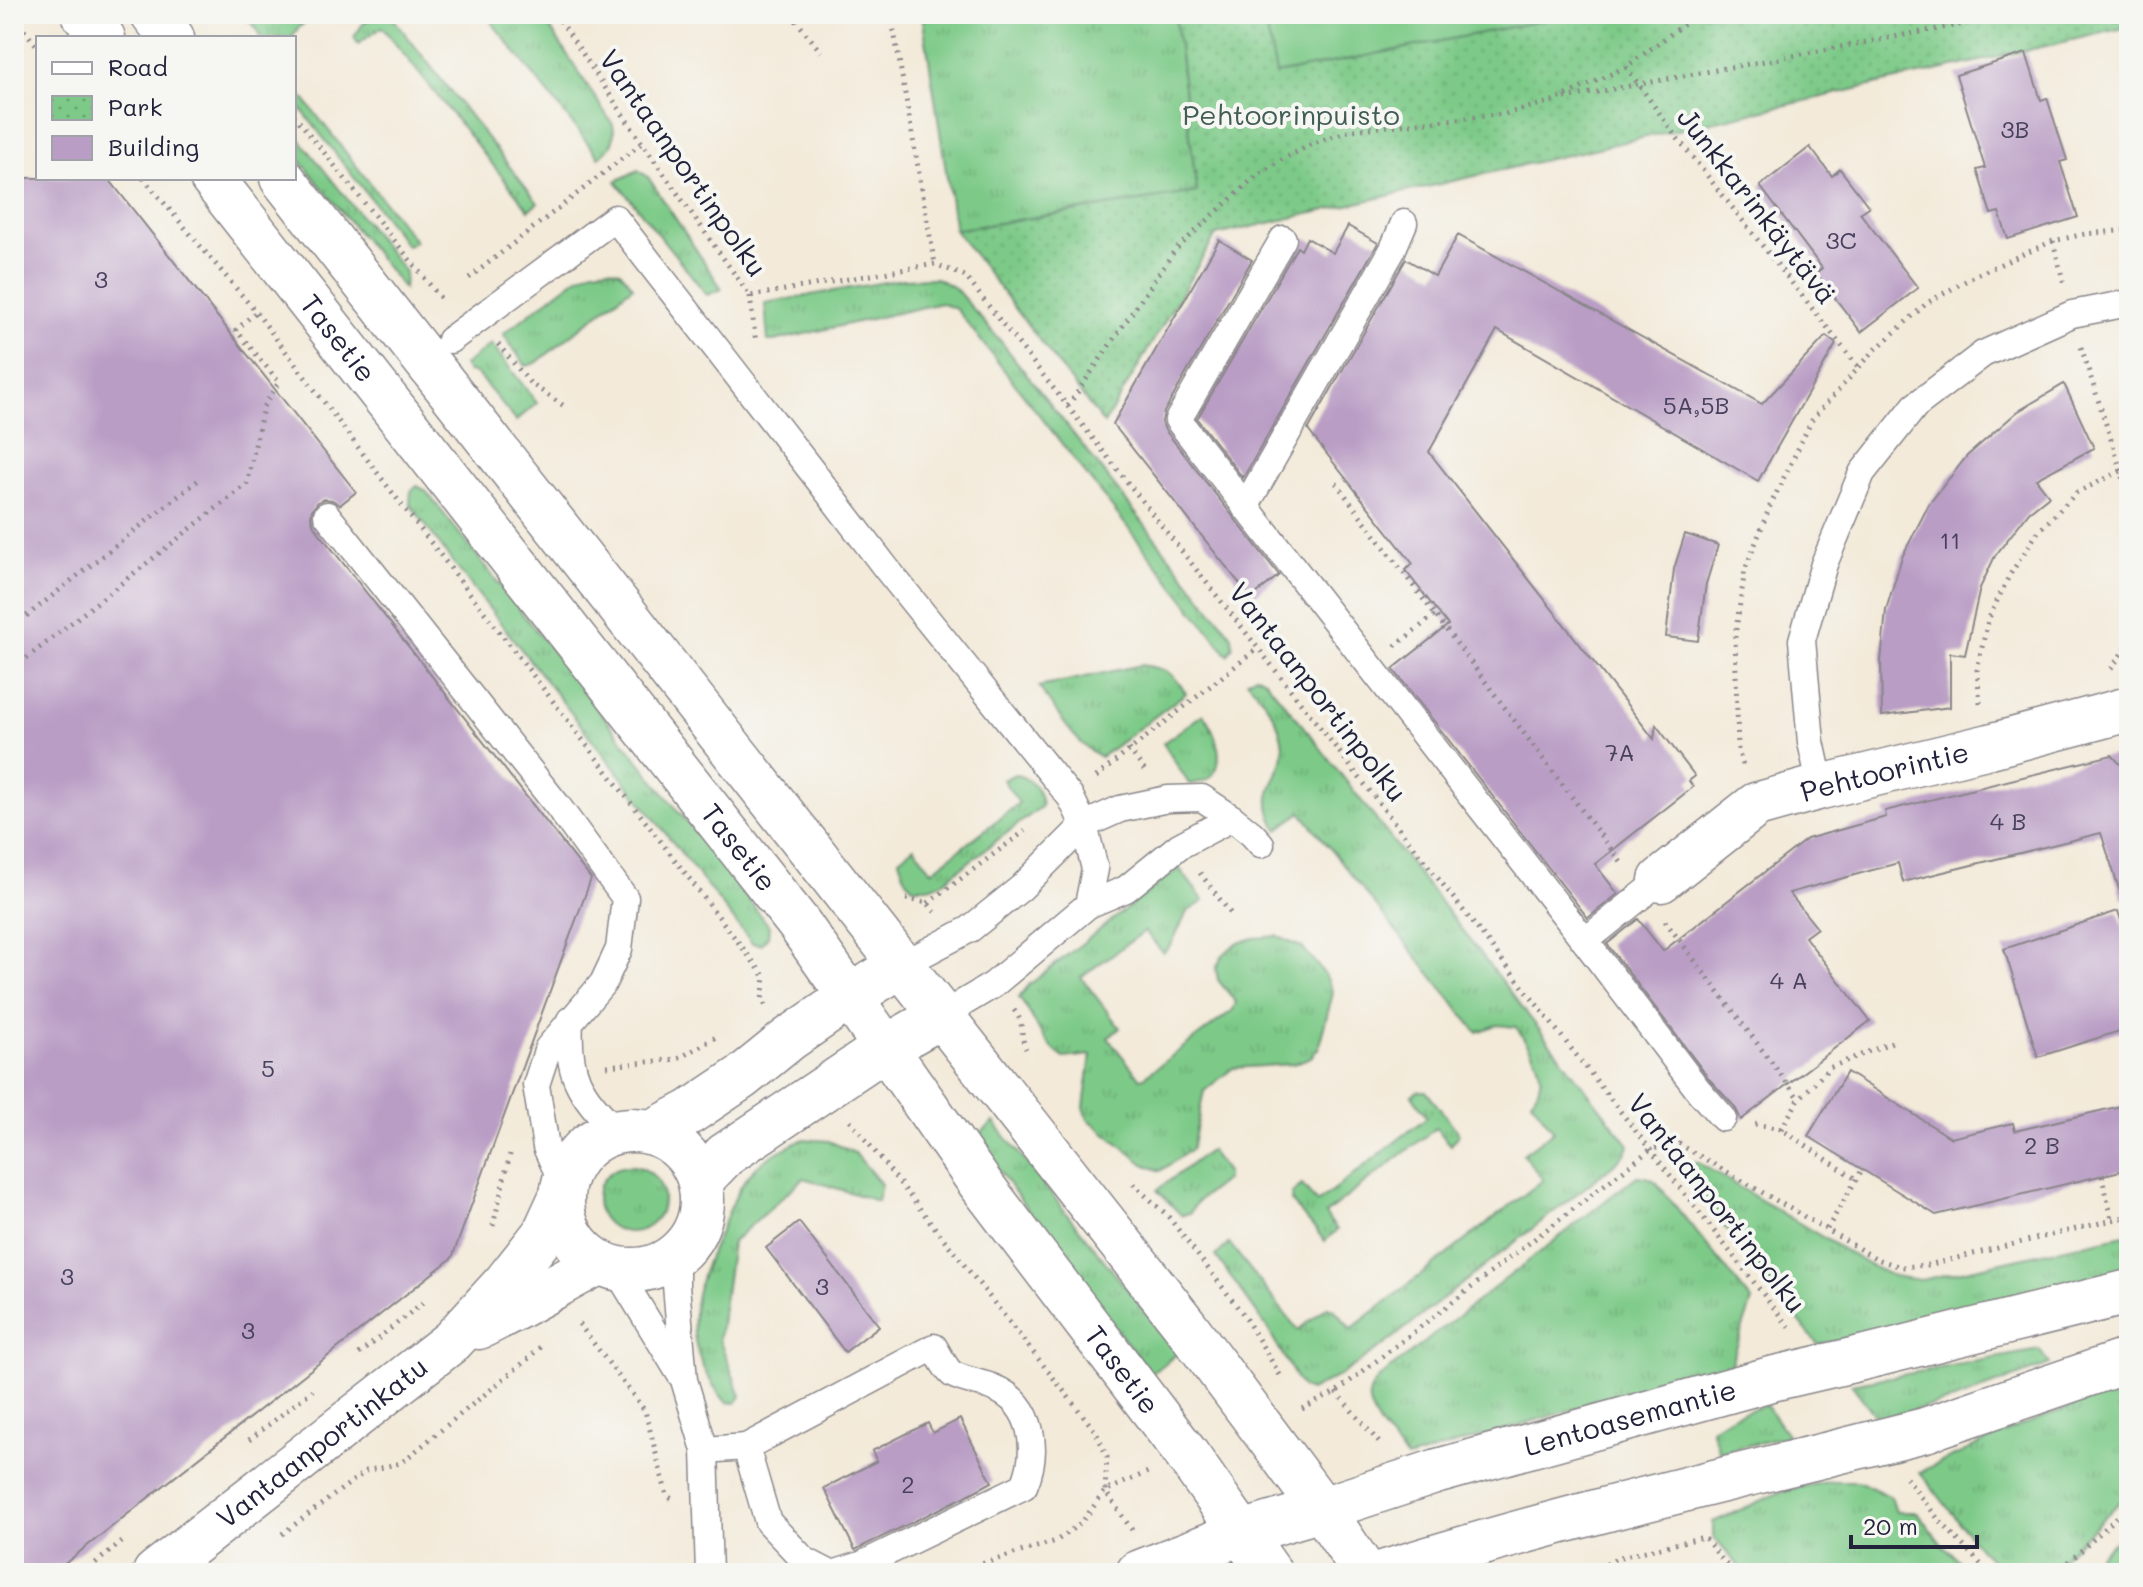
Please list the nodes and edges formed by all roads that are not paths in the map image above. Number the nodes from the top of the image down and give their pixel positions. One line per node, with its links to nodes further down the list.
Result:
1 (84, 14): 3 (main road)
2 (153, 14): 4 (main road)
3 (101, 36)
4 (170, 36)
5 (214, 180): 22 (main road, Tasetie)
6 (284, 180): 21 (main road, Tasetie)
7 (1404, 223): 11 (lane)
8 (1283, 239): 11 (lane)
9 (2129, 303): 14 (lane)
10 (450, 340): 16 (lane)
11 (1245, 507): 20 (lane)
12 (327, 515): 24 (lane)
13 (2129, 709): 14 (main road, Pehtoorintie)
14 (1821, 787): 18 (main road, Pehtoorintie)
15 (1232, 818): 16 (lane); 17 (lane); 19 (lane)
16 (1084, 825): 19 (lane); 21 (lane)
17 (1261, 844)
18 (1653, 887): 20 (lane)
19 (1088, 905): 23 (lane)
20 (1585, 941): 26 (lane)
21 (900, 966): 22 (main road, Vantaanportinkatu); 23 (main road, Tasetie)
22 (850, 997): 25 (main road, Tasetie); 27 (main road, Vantaanportinkatu)
23 (941, 1016): 25 (main road); 38 (main road, Tasetie)
24 (570, 1020): 27 (lane); 29 (lane)
25 (885, 1048): 28 (main road); 39 (main road, Tasetie)
26 (1723, 1118)
27 (634, 1132): 28 (main road); 29 (main road, Vantaanportinkatu)
28 (700, 1181): 30 (main road)
29 (562, 1190): 31 (main road); 32 (main road, Vantaanportinkatu)
30 (676, 1255): 31 (main road, Vantaanportinkatu); 35 (lane)
31 (607, 1266): 32 (main road, Vantaanportinkatu); 35 (lane)
32 (530, 1278): 40 (main road, Vantaanportinkatu)
33 (2129, 1292): 38 (main road, Lentoasemantie, bridge)
34 (2129, 1360): 47 (main road, bridge)
35 (684, 1380): 37 (lane)
36 (746, 1447): 37 (lane); 42 (lane); 43 (lane)
37 (705, 1450): 41 (lane)
38 (1322, 1509): 39 (main road, Lentoasemantie); 46 (main road, Tasetie)
39 (1241, 1533): 44 (main road, Lentoasemantie); 45 (main road, Tasetie)
40 (155, 1573)
41 (709, 1573)
42 (829, 1573)
43 (836, 1573)
44 (1138, 1573)
45 (1270, 1573)
46 (1365, 1573)
47 (1383, 1573)

